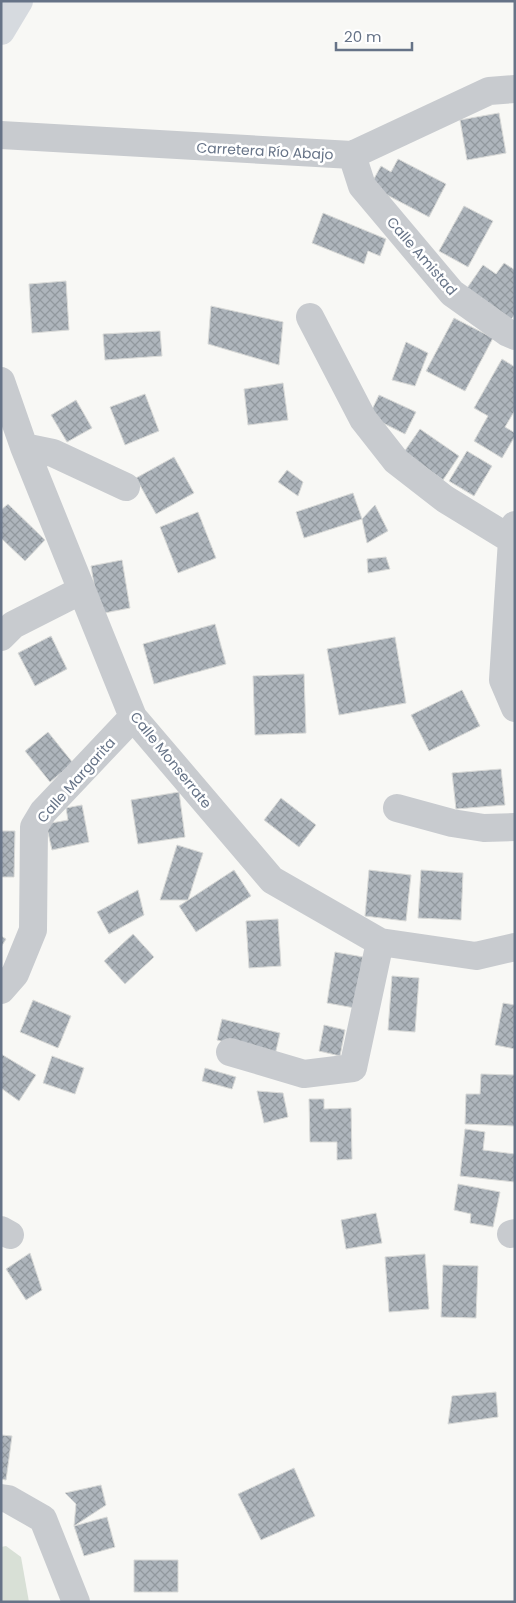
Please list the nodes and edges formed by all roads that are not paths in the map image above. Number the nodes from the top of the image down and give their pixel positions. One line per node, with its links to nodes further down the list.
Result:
1 (19, 1): 2 (highway)
2 (1, 31)
3 (515, 89): 5 (street, Carretera Río Abajo)
4 (1, 136): 5 (street, Carretera Río Abajo)
5 (352, 155): 7 (street, Calle Amistad)
6 (310, 317): 11 (street)
7 (515, 336)
8 (1, 381): 9 (street, Calle Monserrate)
9 (14, 436): 10 (street); 12 (street, Calle Monserrate)
10 (126, 487)
11 (514, 532): 14 (street)
12 (82, 590): 13 (street); 15 (street, Calle Monserrate)
13 (1, 637)
14 (515, 708)
15 (133, 717): 18 (street, Calle Monserrate); 20 (street, Calle Margarita)
16 (397, 808): 17 (street)
17 (515, 827)
18 (380, 942): 19 (street, Calle Monserrate); 21 (street)
19 (515, 947)
20 (1, 990)
21 (230, 1052)
22 (1, 1498): 23 (street)
23 (76, 1602)

